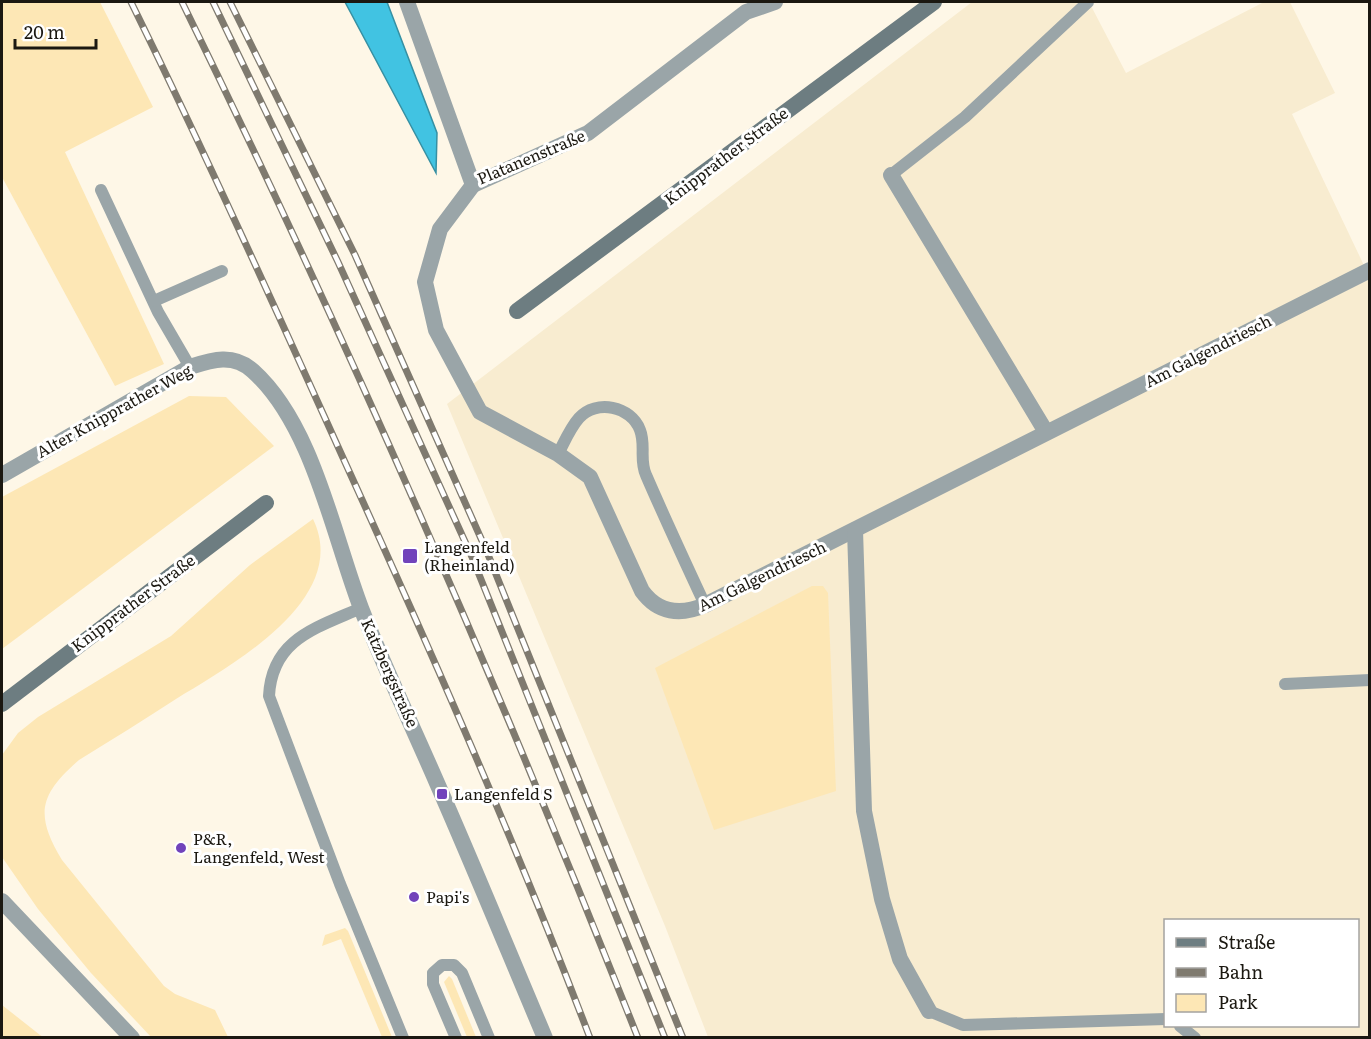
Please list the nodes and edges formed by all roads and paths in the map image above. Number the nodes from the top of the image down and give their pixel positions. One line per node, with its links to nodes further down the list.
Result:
1 (407, 2): 7 (street, Platanenstraße)
2 (775, 2): 5 (street, Platanenstraße)
3 (934, 2): 12 (main road, Knipprather Straße)
4 (1088, 2): 6 (lane)
5 (743, 7): 7 (street, Platanenstraße)
6 (891, 176): 14 (street)
7 (473, 185): 15 (street, Am Galgendriesch)
8 (101, 190): 11 (lane)
9 (1370, 270): 14 (street, Am Galgendriesch)
10 (222, 271): 11 (lane)
11 (154, 301): 13 (lane)
12 (517, 311)
13 (190, 367): 16 (street, Alter Knipprather Weg); 20 (street, Alter Knipprather Weg)
14 (1046, 432): 18 (street, Am Galgendriesch)
15 (558, 454): 19 (street, Am Galgendriesch); 19 (lane)
16 (2, 475)
17 (266, 503): 23 (main road, Knipprather Straße)
18 (855, 530): 19 (street, Am Galgendriesch); 25 (street)
19 (705, 605)
20 (361, 608): 29 (lane, Katzbergstraße); 32 (street, Katzbergstraße)
21 (1370, 680): 22 (lane)
22 (1285, 684)
23 (2, 704)
24 (2, 901): 28 (street)
25 (929, 1011): 26 (lane)
26 (1164, 1019)
27 (1181, 1027): 33 (lane)
28 (132, 1038)
29 (403, 1038)
30 (456, 1038): 31 (lane)
31 (489, 1038)
32 (545, 1038)
33 (1195, 1038)

